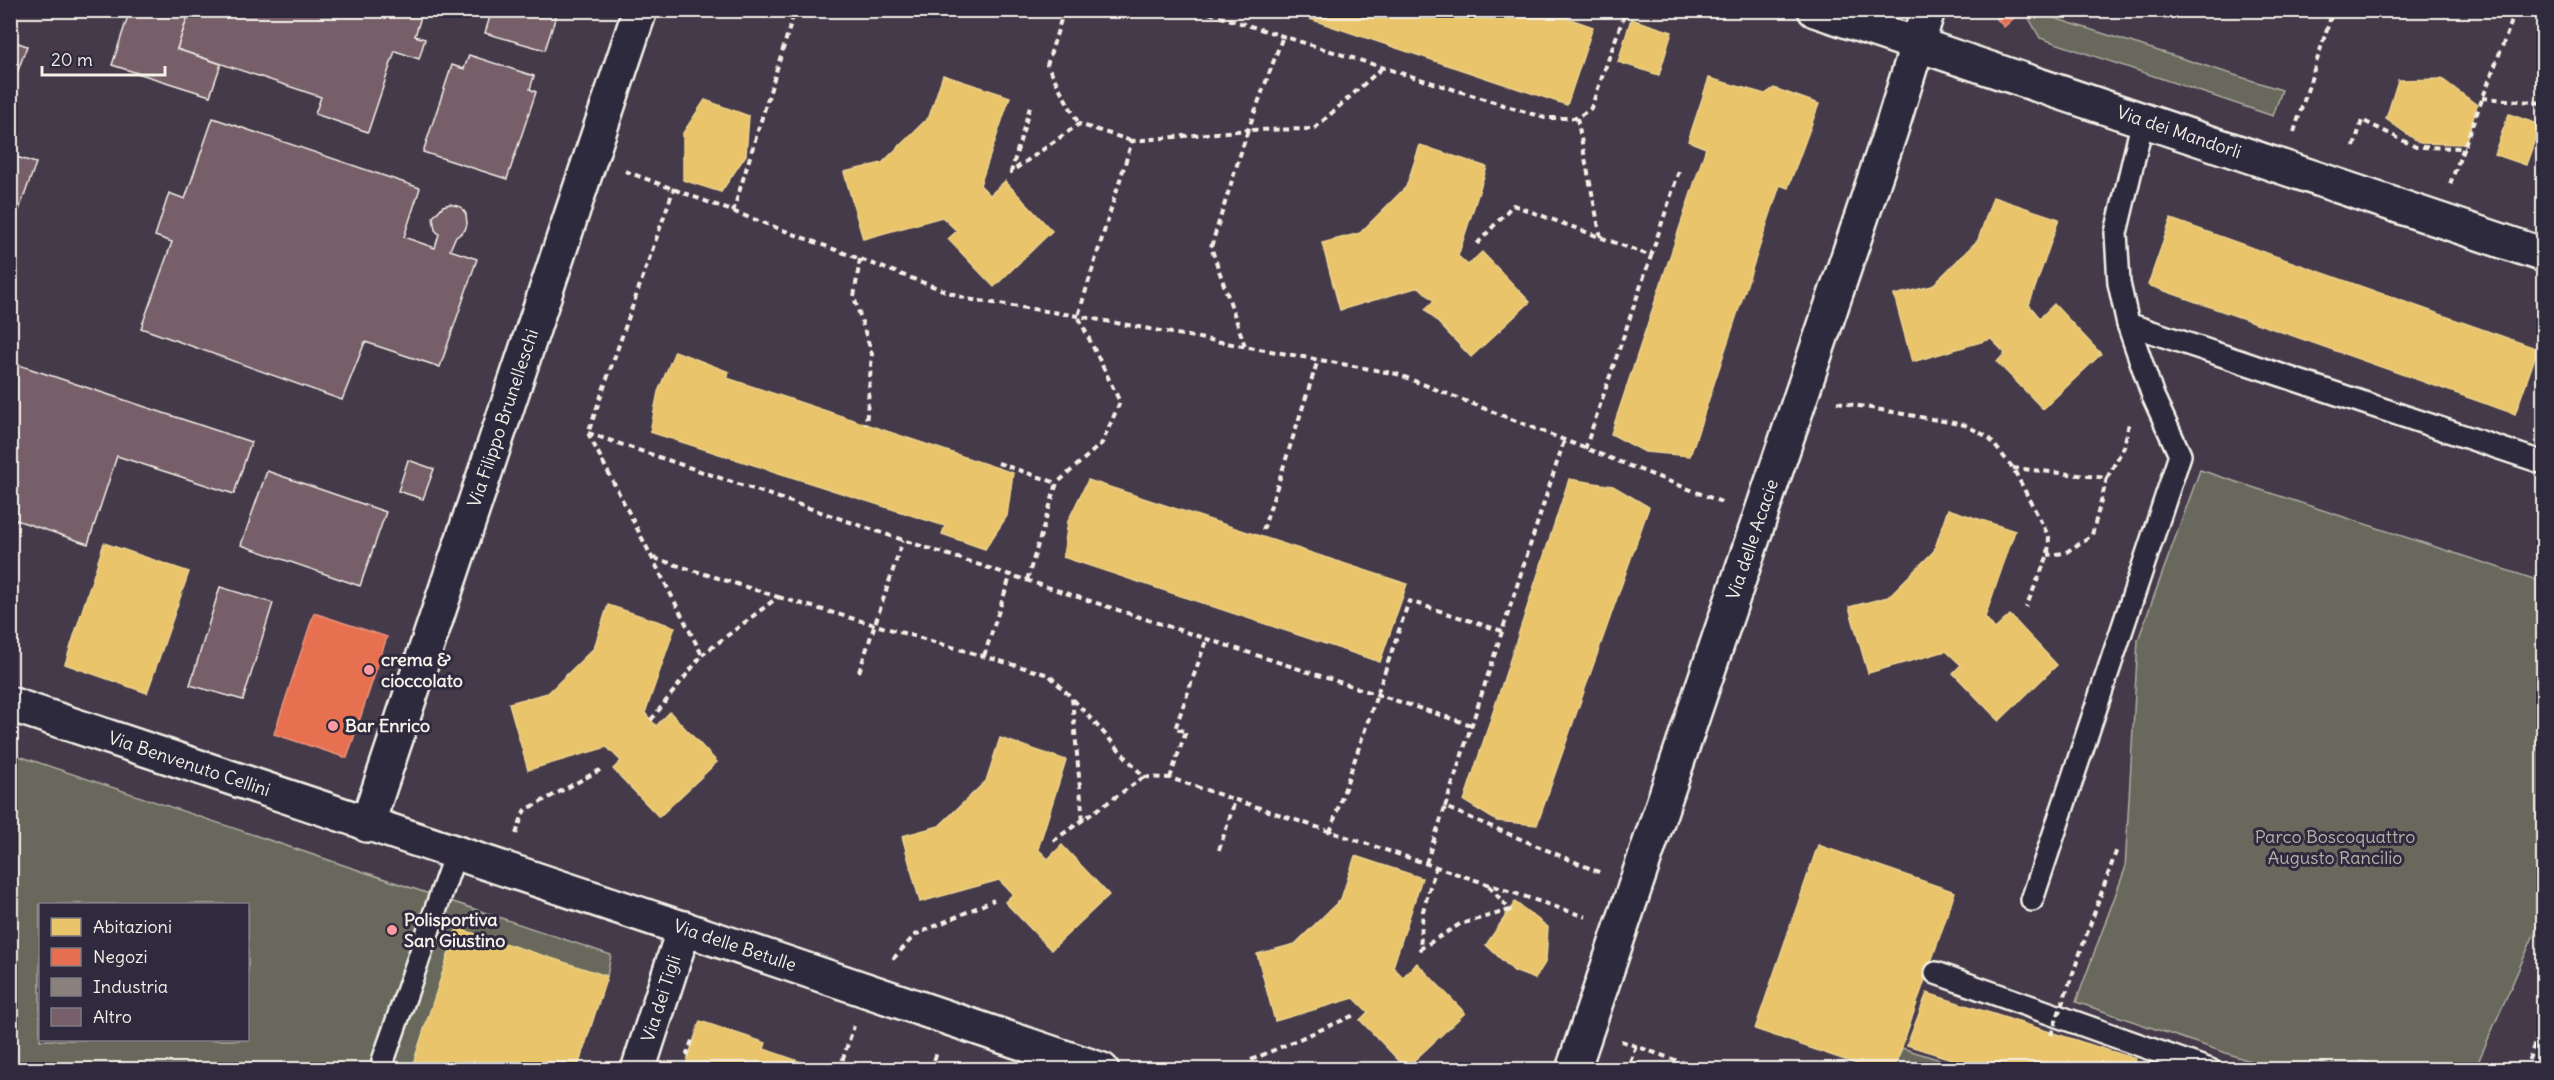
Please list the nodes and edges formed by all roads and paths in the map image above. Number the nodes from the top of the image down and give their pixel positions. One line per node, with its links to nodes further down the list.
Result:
1 (640, 10): 23 (street, Via Filippo Brunelleschi)
2 (795, 10): 27 (path)
3 (1064, 10): 18 (path)
4 (1199, 10): 10 (path)
5 (1626, 10): 16 (path)
6 (1815, 10): 11 (street, Via dei Mandorli)
7 (1928, 10): 11 (street, Via delle Acacie)
8 (2334, 10): 24 (path)
9 (2516, 10): 13 (path)
10 (1283, 36): 12 (path); 19 (path)
11 (1917, 44): 17 (street, Via dei Mandorli); 38 (street, Via delle Acacie)
12 (1382, 67): 16 (path); 19 (path)
13 (2482, 98): 14 (path); 22 (path)
14 (2544, 103)
15 (1029, 107): 18 (path)
16 (1577, 118): 29 (path)
17 (2143, 120): 24 (street, Via dei Mandorli); 35 (lane)
18 (1079, 124): 20 (path)
19 (1248, 130): 20 (path); 36 (path)
20 (1132, 141): 34 (path)
21 (2354, 147): 22 (path)
22 (2465, 148): 28 (path)
23 (591, 159): 26 (path); 75 (street, Via Filippo Brunelleschi)
24 (2283, 167): 28 (street, Via dei Mandorli)
25 (1680, 168): 32 (path)
26 (674, 188): 27 (path); 41 (path)
27 (733, 212): 33 (path)
28 (2438, 219): 31 (street, Via dei Mandorli)
29 (1601, 238): 30 (path); 32 (path)
30 (1478, 244)
31 (2544, 255)
32 (1651, 256): 43 (path)
33 (860, 259): 34 (path); 40 (path)
34 (1078, 316): 36 (path); 48 (path)
35 (2128, 324): 39 (lane); 45 (lane)
36 (1245, 346): 37 (path)
37 (1318, 360): 42 (path); 50 (path)
38 (1801, 394): 46 (path); 49 (street, Via delle Acacie)
39 (2153, 396): 47 (path); 87 (lane)
40 (866, 425)
41 (588, 433): 51 (path); 53 (path)
42 (1564, 441): 43 (path); 59 (path)
43 (1585, 449): 49 (path)
44 (998, 463): 48 (path)
45 (2544, 463)
46 (2013, 468): 47 (path); 52 (path)
47 (2107, 478): 52 (path)
48 (1057, 483): 55 (path)
49 (1759, 518): 85 (street, Via delle Acacie)
50 (1263, 530)
51 (903, 540): 54 (path); 58 (path)
52 (2048, 555): 57 (path)
53 (654, 558): 56 (path); 61 (path)
54 (1011, 574): 55 (path); 62 (path)
55 (1027, 580): 60 (path)
56 (778, 597): 58 (path); 61 (path)
57 (2026, 607)
58 (875, 624): 62 (path); 63 (path)
59 (1502, 630): 64 (path); 68 (path)
60 (1207, 638): 64 (path); 71 (path)
61 (702, 655): 67 (path)
62 (984, 656): 65 (path)
63 (859, 672)
64 (1377, 694): 68 (path); 76 (path)
65 (1072, 698): 70 (path); 74 (path)
66 (10, 704): 75 (street, Via Benvenuto Cellini)
67 (651, 720)
68 (1471, 725): 73 (path)
69 (600, 770): 83 (path)
70 (1144, 777): 71 (path); 74 (path)
71 (1170, 778): 72 (path)
72 (1235, 801): 76 (path); 79 (path)
73 (1445, 807): 81 (path); 85 (path)
74 (1083, 822): 77 (path)
75 (367, 825): 80 (street, Via delle Betulle)
76 (1330, 832): 81 (path)
77 (1053, 841)
78 (2117, 849): 95 (path, bridge)
79 (1219, 850)
80 (455, 854): 83 (street, Via delle Betulle); 100 (lane)
81 (1426, 863): 82 (path)
82 (1436, 866): 84 (path); 84 (path)
83 (503, 870): 88 (street, Via delle Betulle)
84 (1486, 883): 89 (path)
85 (1635, 886): 89 (street, Via delle Acacie)
86 (994, 900): 91 (path)
87 (2032, 900)
88 (684, 928): 91 (street, Via delle Betulle); 101 (street, Via dei Tigli)
89 (1621, 928): 94 (street, Via delle Acacie)
90 (1936, 974): 108 (lane)
91 (866, 990): 103 (street, Via delle Betulle)
92 (1357, 1014): 104 (path)
93 (2544, 1018): 109 (path)
94 (1587, 1029): 98 (path); 105 (street, Via delle Acacie)
95 (2051, 1035)
96 (693, 1038): 99 (path)
97 (848, 1042): 102 (path)
98 (1636, 1046): 106 (path); 107 (path)
99 (689, 1055)
100 (383, 1061)
101 (638, 1070)
102 (839, 1070)
103 (1102, 1070)
104 (1248, 1070)
105 (1573, 1070)
106 (1656, 1070)
107 (1704, 1070)
108 (2210, 1070)
109 (2524, 1070)

